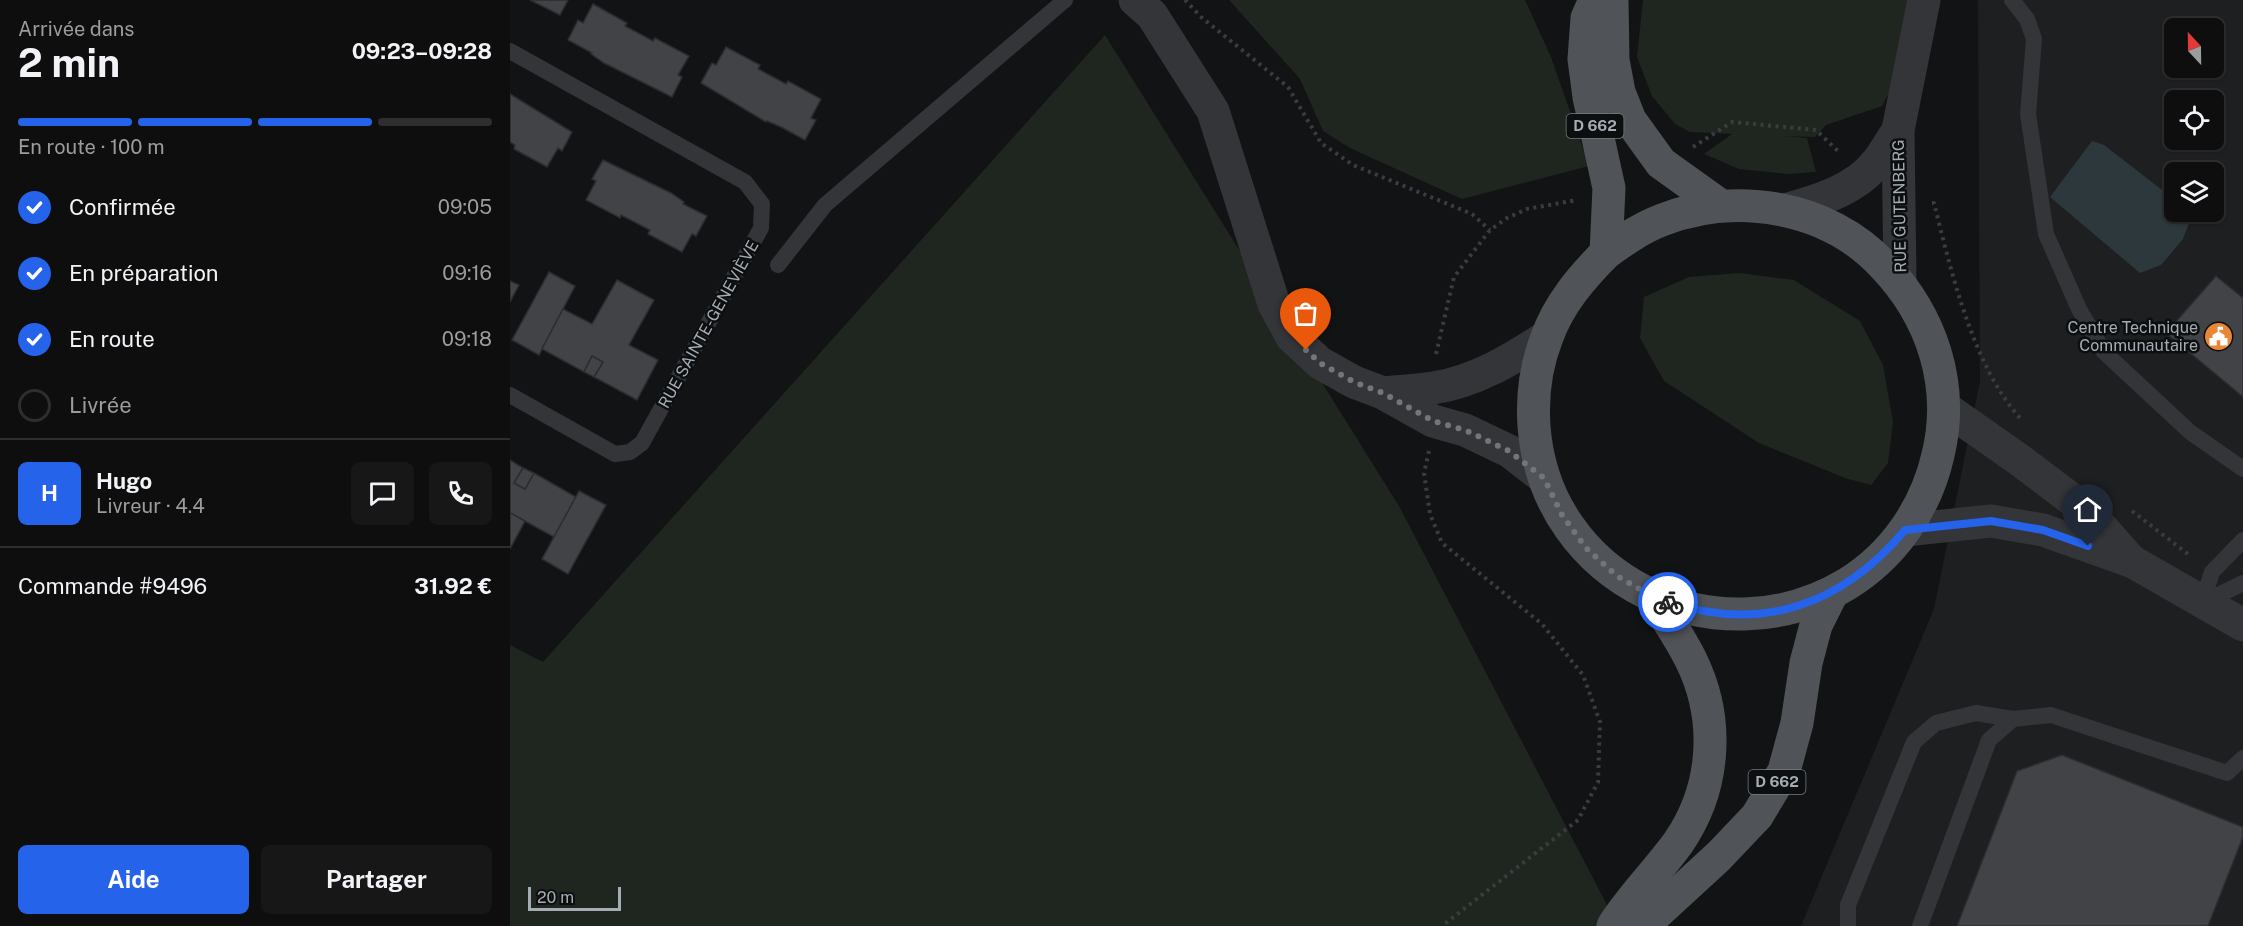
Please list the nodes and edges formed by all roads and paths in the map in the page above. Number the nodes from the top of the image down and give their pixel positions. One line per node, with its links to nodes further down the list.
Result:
1 (1065, 0): 13 (lane)
2 (1135, 0): 17 (street)
3 (1185, 0): 16 (path)
4 (1595, 0): 12 (main road, D 662)
5 (1612, 0): 10 (main road, D 662)
6 (1924, 0): 9 (street, RUE GUTENBERG)
7 (2012, 0): 21 (lane)
8 (510, 51): 18 (lane, RUE SAINTE-GENEVIÈVE)
9 (1898, 130): 11 (street, RUE GUTENBERG); 14 (street, RUE GUTENBERG)
10 (1721, 206): 11 (main road); 12 (main road)
11 (1785, 210): 14 (main road)
12 (1606, 253): 15 (main road)
13 (778, 265)
14 (1900, 282): 19 (main road)
15 (1546, 337): 16 (street); 22 (main road)
16 (1435, 388): 17 (street)
17 (1383, 393): 20 (street)
18 (510, 395)
19 (1944, 407): 23 (main road); 25 (street)
20 (1433, 421): 22 (street); 33 (path)
21 (2243, 469)
22 (1544, 478): 28 (main road)
23 (1905, 530): 25 (street); 27 (main road)
24 (2243, 540): 29 (lane)
25 (2133, 562): 29 (street)
26 (2243, 583): 29 (lane)
27 (1832, 593): 28 (main road); 35 (main road, D 662)
28 (1653, 597): 34 (main road)
29 (2202, 603): 30 (street)
30 (2243, 625)
31 (2013, 719): 32 (lane); 36 (lane); 37 (lane)
32 (2243, 758)
33 (1442, 926)
34 (1613, 926)
35 (1642, 926)
36 (1848, 926)
37 (1920, 926)

